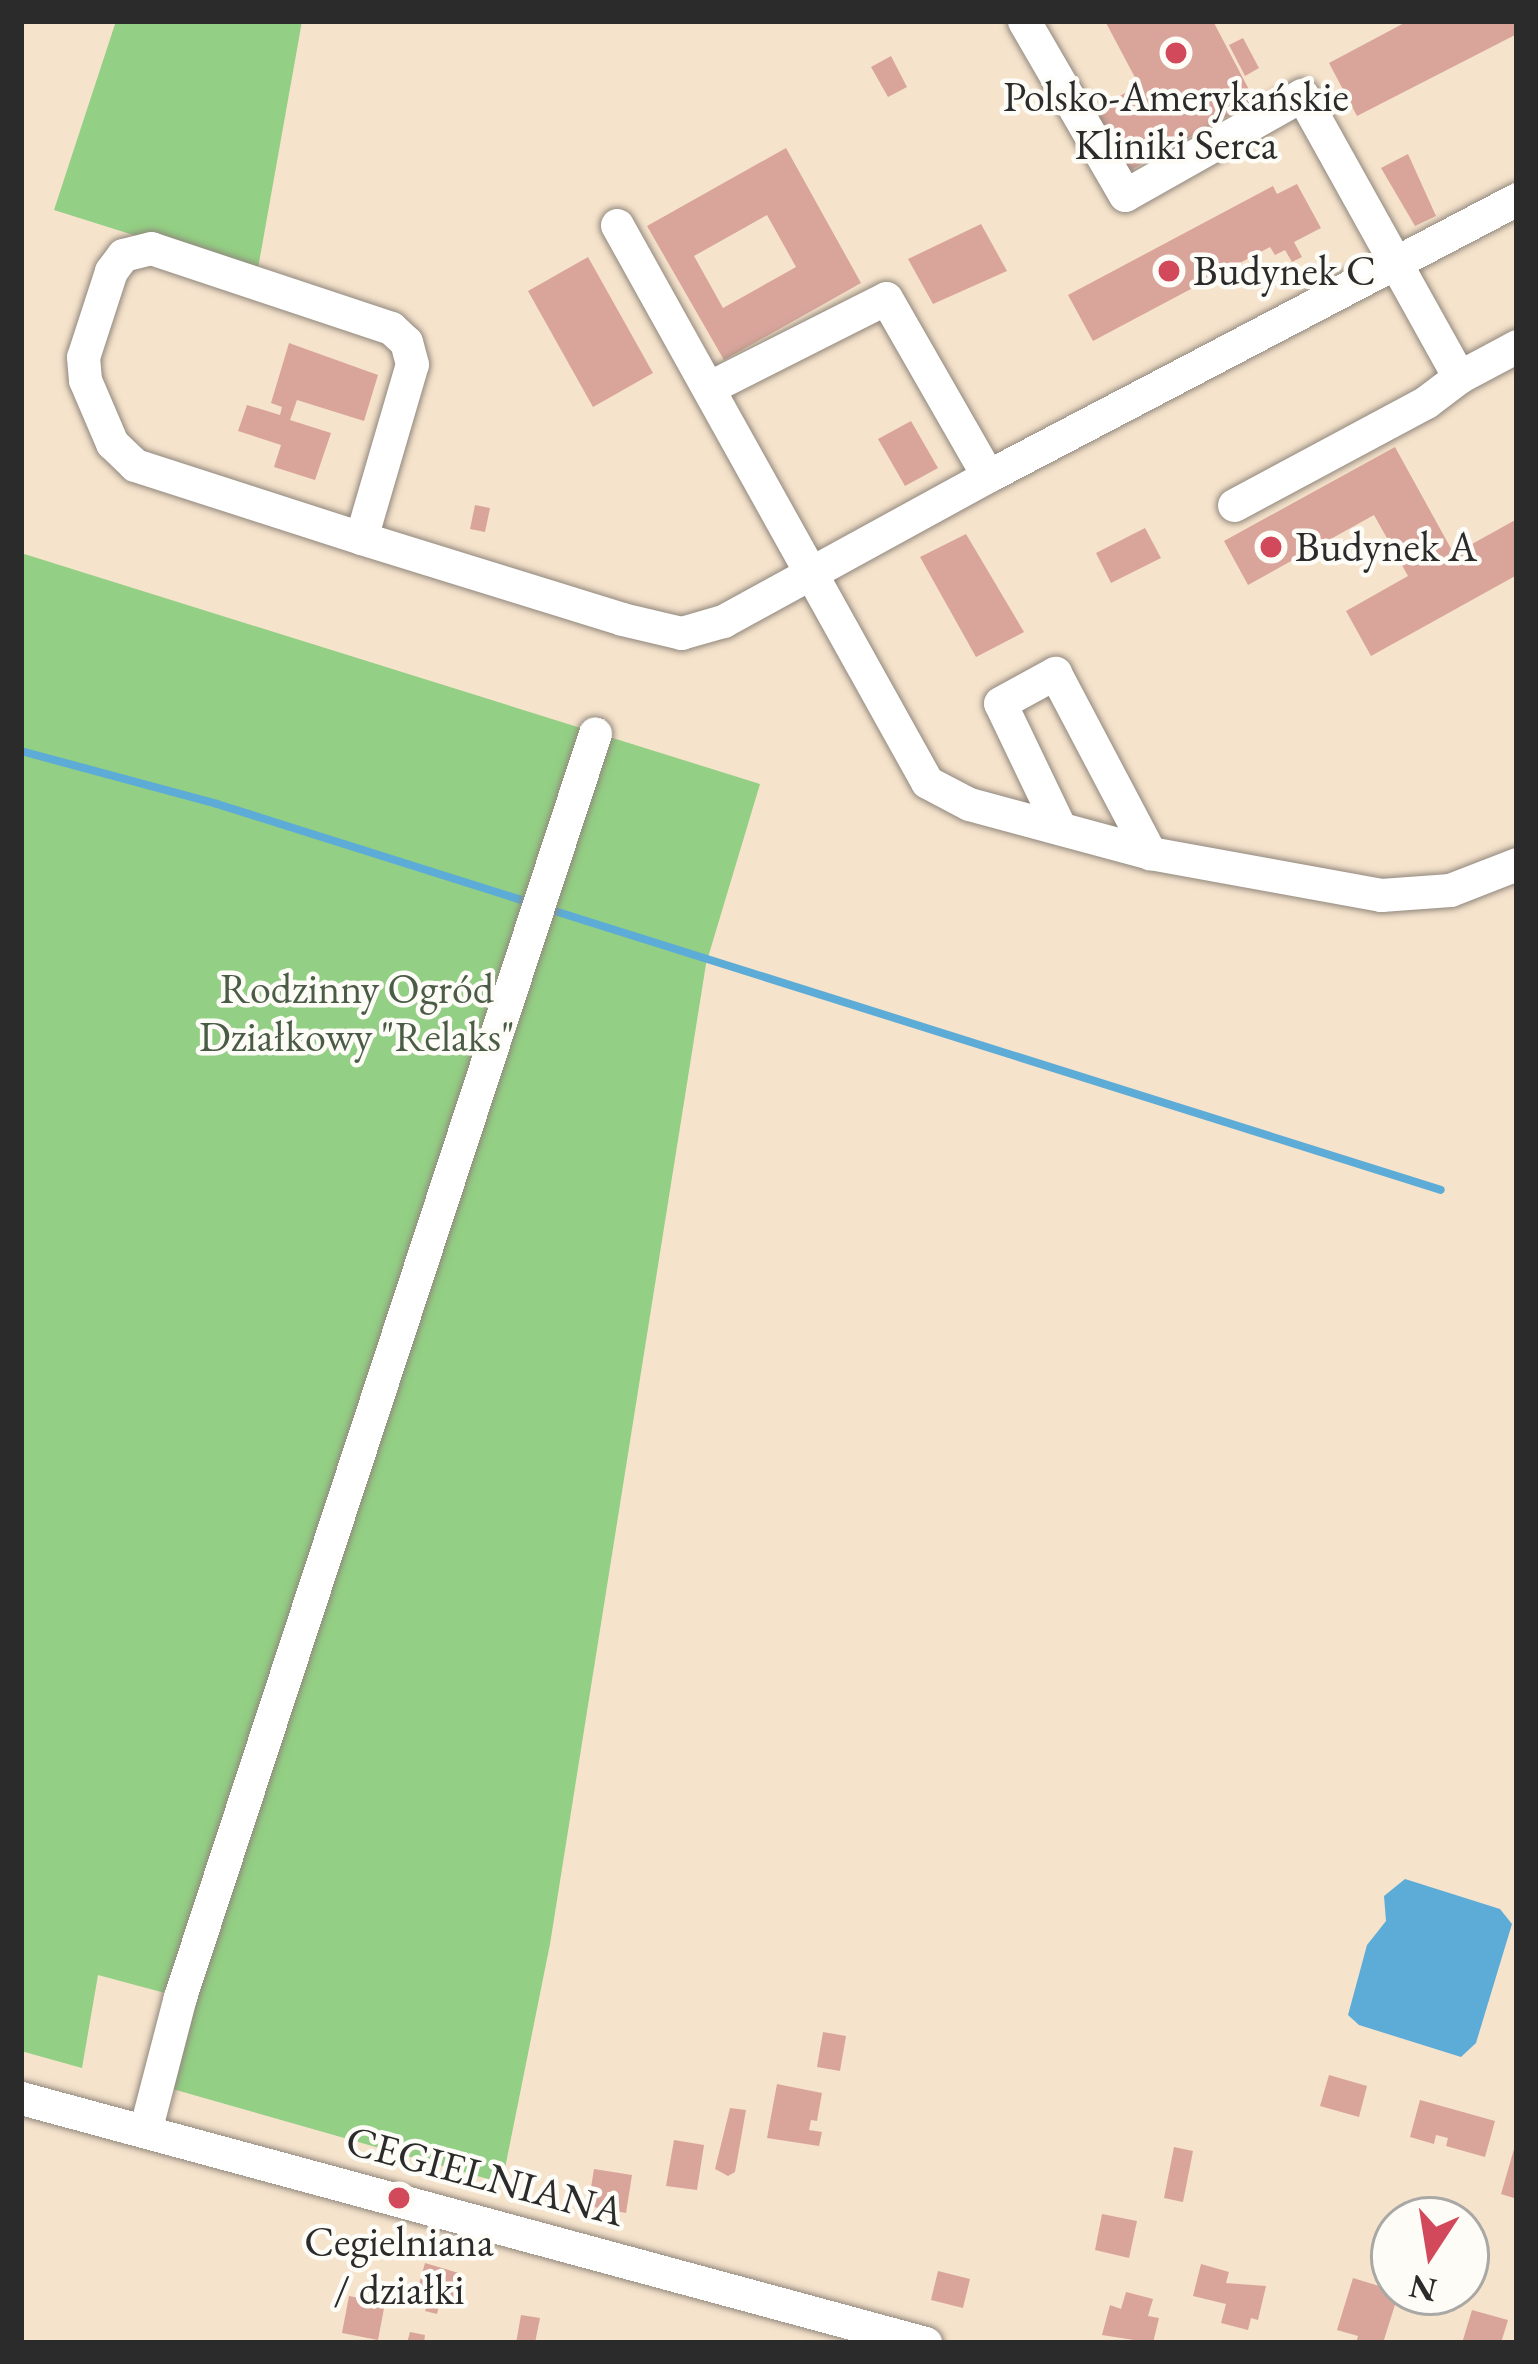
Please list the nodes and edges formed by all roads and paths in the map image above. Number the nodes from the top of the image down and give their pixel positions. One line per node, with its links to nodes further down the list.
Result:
1 (1024, 21): 4 (street)
2 (1517, 199): 4 (street)
3 (617, 225): 7 (street)
4 (1393, 265): 6 (street); 8 (street)
5 (1517, 346): 6 (street)
6 (1459, 377): 9 (street)
7 (710, 387): 8 (street); 11 (street)
8 (988, 476): 11 (street)
9 (1234, 505)
10 (361, 538): 10 (street); 11 (street)
11 (813, 574): 13 (street)
12 (595, 733): 17 (street)
13 (1059, 826): 14 (street); 14 (street)
14 (1150, 853): 15 (street)
15 (1517, 864)
16 (21, 2098): 17 (street, CEGIELNIANA)
17 (145, 2131): 18 (street, CEGIELNIANA)
18 (926, 2343)

